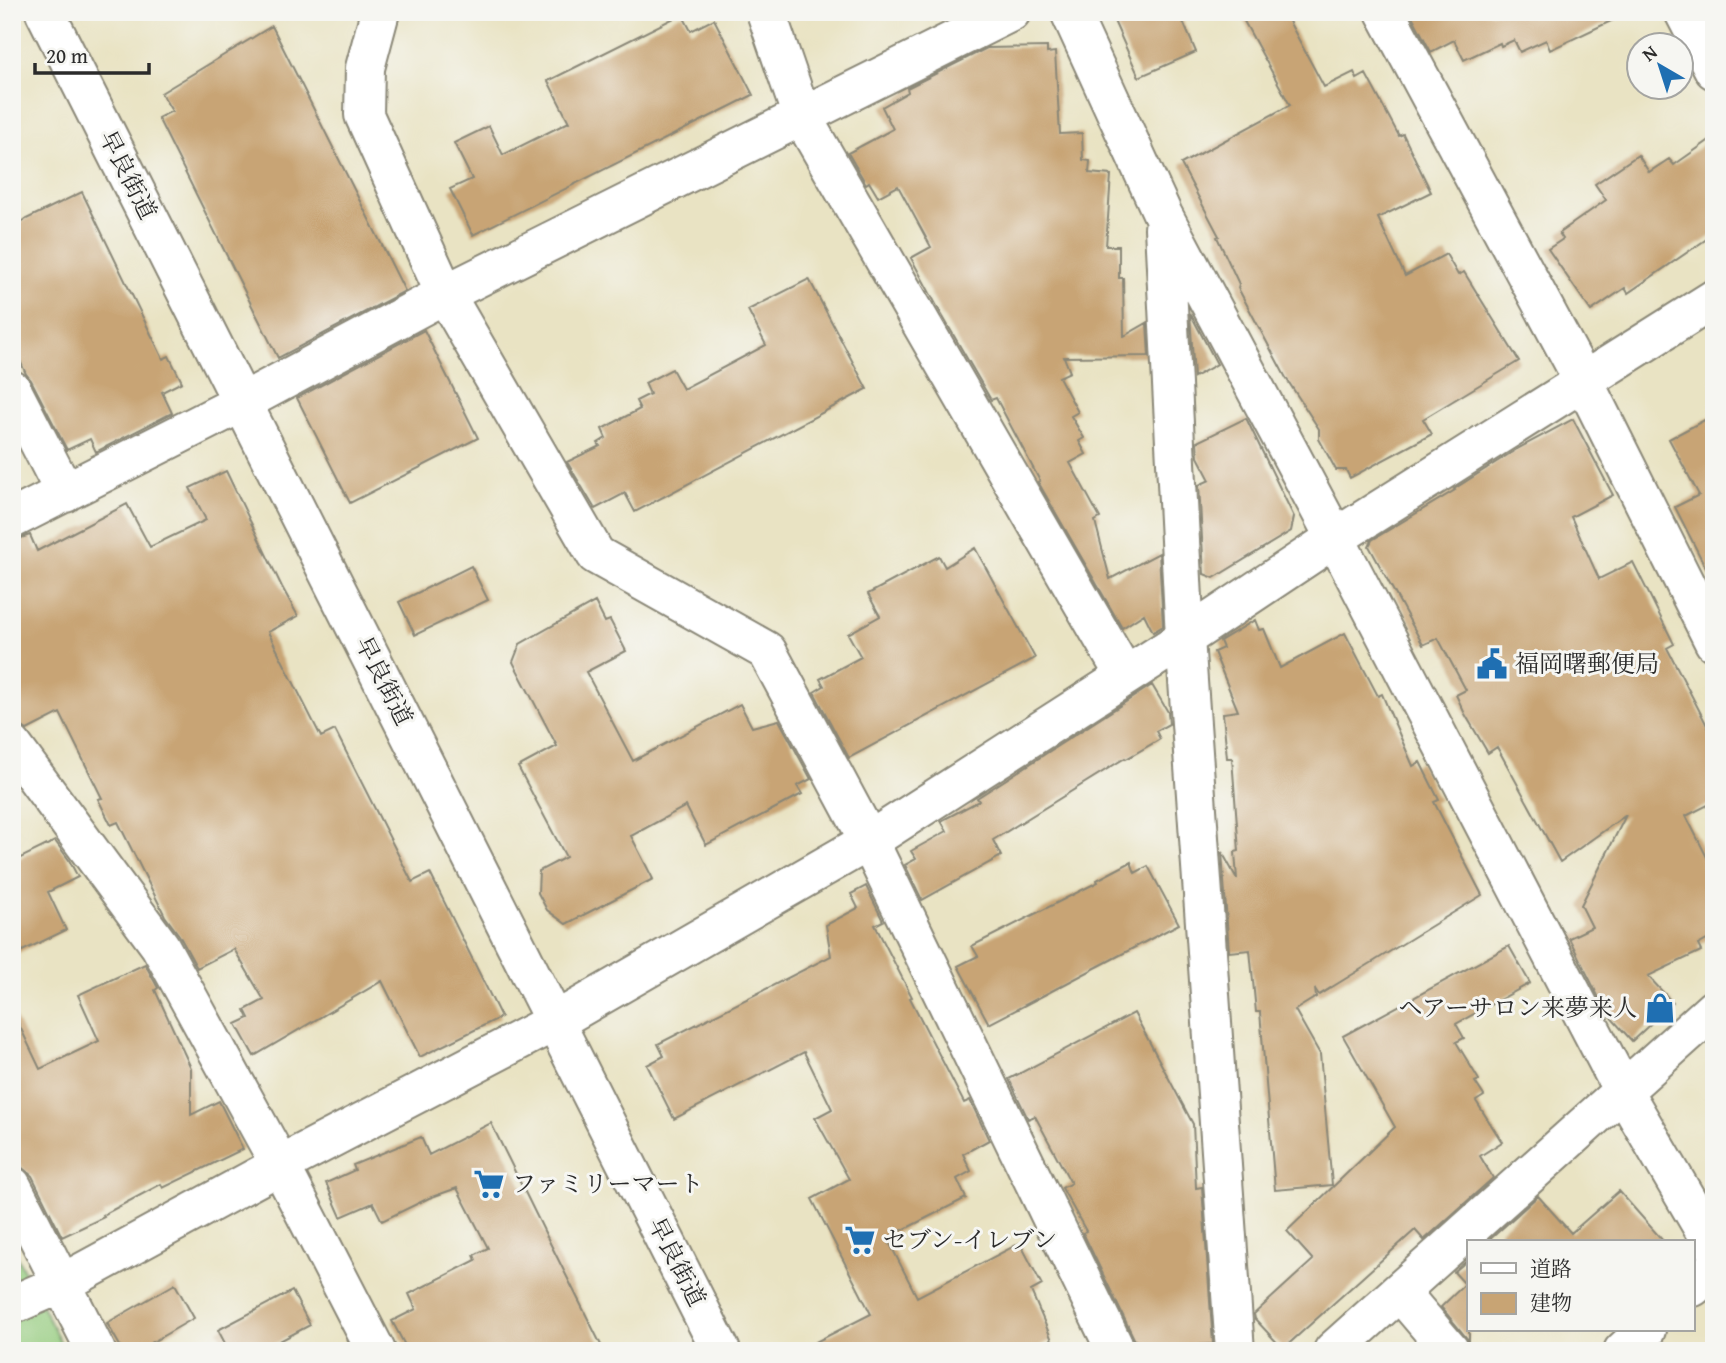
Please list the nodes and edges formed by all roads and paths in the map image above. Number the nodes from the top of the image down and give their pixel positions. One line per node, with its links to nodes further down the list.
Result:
1 (45, 12): 15 (street, 早良街道)
2 (380, 12): 11 (street)
3 (766, 12): 9 (street)
4 (1011, 12): 9 (street)
5 (1070, 12): 10 (street)
6 (1385, 12): 13 (street)
7 (1684, 12): 8 (street)
8 (1714, 70)
9 (802, 117): 11 (street); 21 (street)
10 (1163, 215): 18 (street); 19 (street)
11 (445, 294): 15 (street); 23 (street)
12 (1714, 299): 13 (street)
13 (1584, 382): 18 (street); 20 (street)
14 (12, 390): 16 (street)
15 (243, 402): 16 (street); 25 (street, 早良街道)
16 (65, 493): 17 (street)
17 (12, 519)
18 (1335, 538): 19 (street); 26 (street)
19 (1185, 638): 21 (street); 40 (street)
20 (1714, 642)
21 (1125, 676): 23 (street)
22 (12, 746): 27 (street)
23 (869, 841): 25 (street); 39 (street)
24 (1714, 1009): 26 (street)
25 (556, 1021): 27 (street); 38 (street, 早良街道)
26 (1623, 1091): 29 (street); 33 (street)
27 (280, 1165): 31 (street); 37 (street)
28 (12, 1186): 31 (street)
29 (1714, 1247)
30 (1714, 1268): 32 (street)
31 (63, 1283): 34 (street); 36 (street)
32 (1694, 1286)
33 (1400, 1292): 41 (street); 42 (street)
34 (12, 1305)
35 (1644, 1332): 43 (street)
36 (96, 1351)
37 (376, 1351)
38 (721, 1351)
39 (1116, 1351)
40 (1235, 1351)
41 (1333, 1351)
42 (1450, 1351)
43 (1623, 1351)

